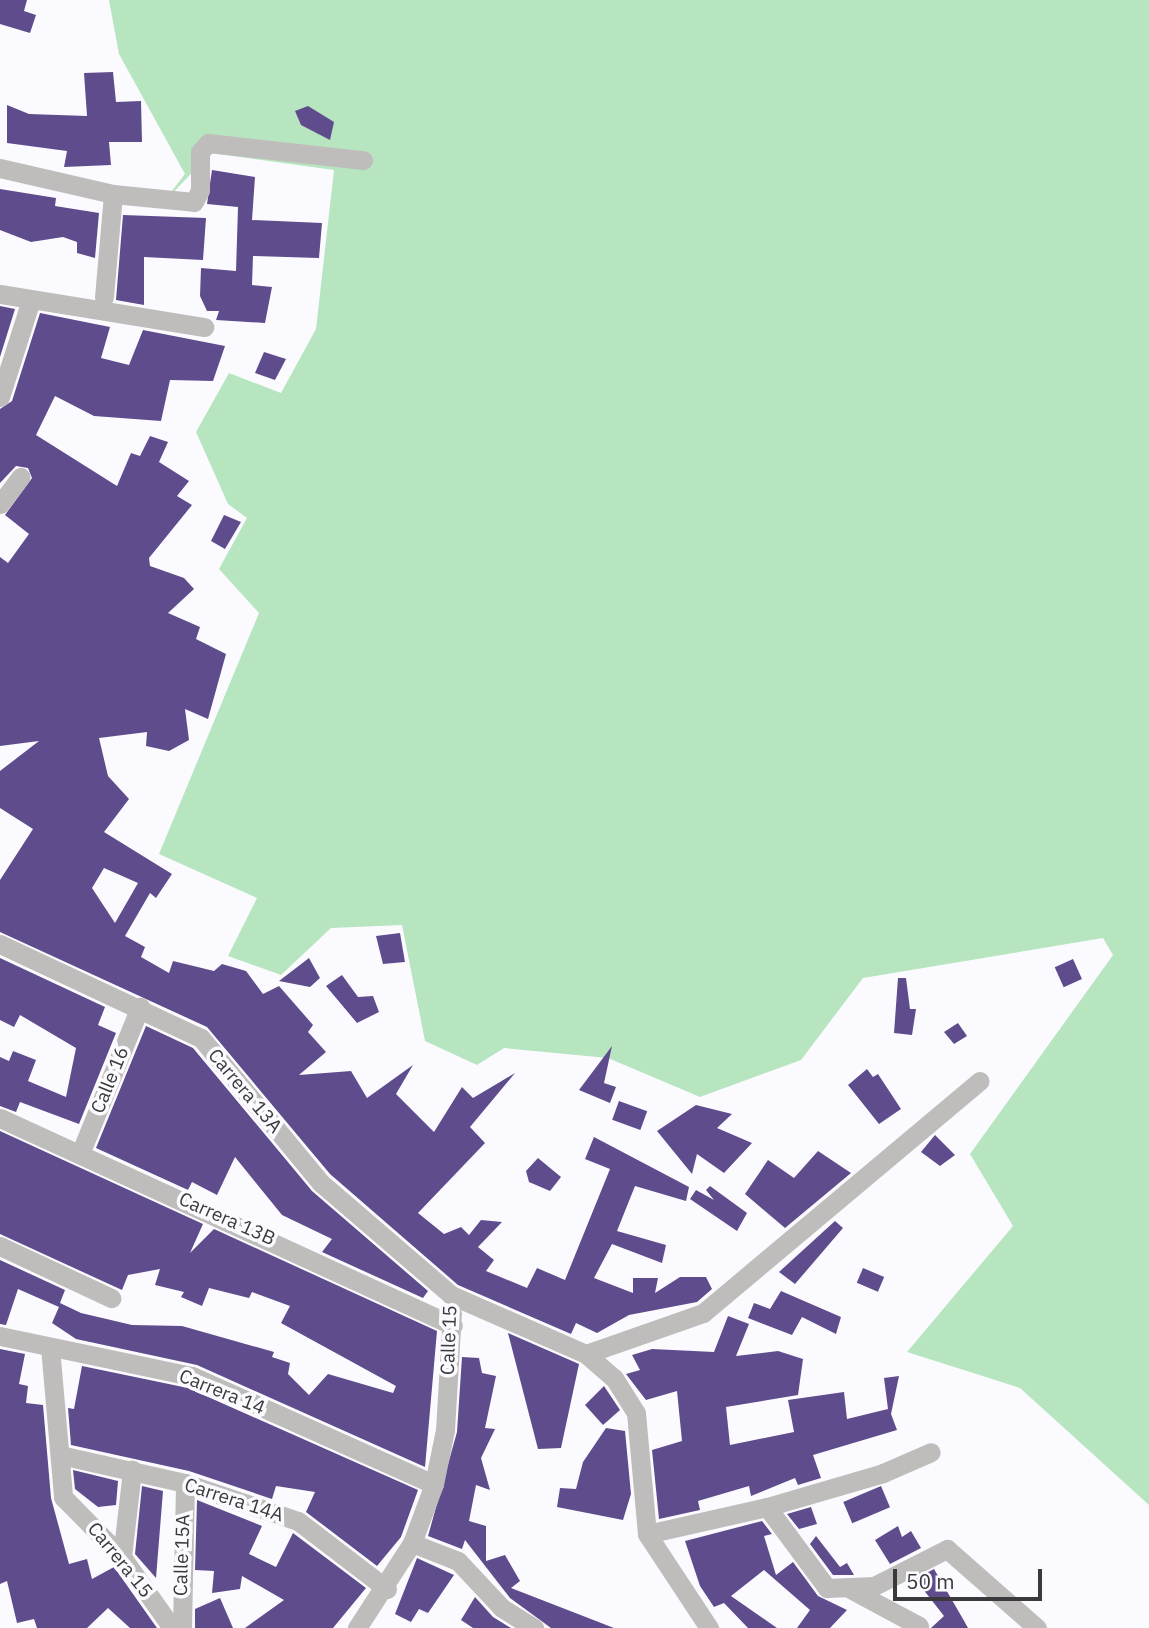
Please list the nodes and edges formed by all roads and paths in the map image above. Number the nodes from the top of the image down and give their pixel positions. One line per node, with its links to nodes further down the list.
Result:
1 (363, 160): 3 (street)
2 (0, 168): 3 (street)
3 (113, 194): 5 (street)
4 (0, 293): 6 (street)
5 (104, 297)
6 (31, 300): 7 (street); 8 (street)
7 (204, 327)
8 (0, 397)
9 (20, 477): 10 (street)
10 (0, 504)
11 (0, 944): 12 (street, Carrera 13A)
12 (140, 1007): 15 (street, Calle 16); 17 (street, Carrera 13A)
13 (979, 1081): 22 (street)
14 (0, 1118): 15 (street, Carrera 13B)
15 (80, 1154): 19 (street, Carrera 13B)
16 (0, 1246): 18 (street)
17 (451, 1295): 19 (street, Calle 15); 22 (street, Calle 15)
18 (111, 1298)
19 (453, 1325): 27 (street, Calle 15)
20 (0, 1336): 21 (street, Carrera 14)
21 (51, 1348): 24 (street); 27 (street, Carrera 14)
22 (586, 1354): 29 (street, Calle 15)
23 (930, 1452): 28 (street)
24 (60, 1455): 25 (street, Carrera 14A); 31 (street, Carrera 15)
25 (132, 1470): 26 (street, Carrera 14A); 31 (street)
26 (185, 1483): 32 (street, Carrera 14A); 37 (street, Calle 15A)
27 (433, 1484): 30 (street, Calle 15)
28 (767, 1507): 29 (street); 33 (street)
29 (647, 1534): 39 (street)
30 (412, 1543): 32 (street, Calle 15); 34 (street)
31 (122, 1557): 36 (street, Carrera 15)
32 (387, 1589): 38 (street, Calle 15)
33 (852, 1590): 35 (street); 40 (street)
34 (526, 1626)
35 (919, 1626)
36 (172, 1628)
37 (182, 1628)
38 (357, 1628)
39 (709, 1628)
40 (1037, 1628)

